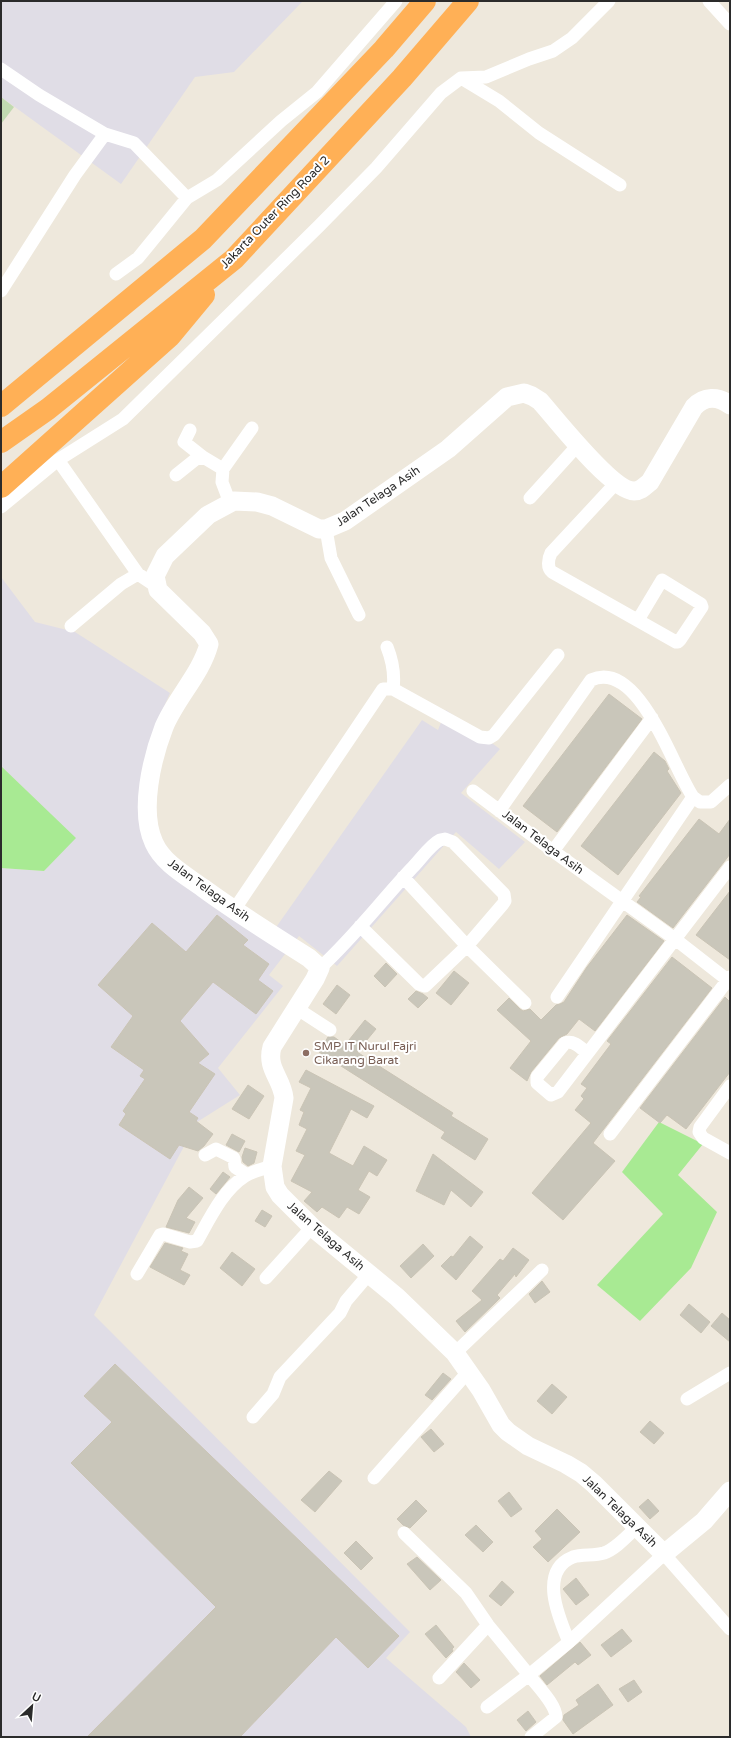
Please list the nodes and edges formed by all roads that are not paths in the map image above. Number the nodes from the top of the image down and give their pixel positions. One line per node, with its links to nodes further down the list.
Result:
1 (396, 1): 11 (street)
2 (425, 1): 16 (highway)
3 (468, 1): 12 (highway, Jakarta Outer Ring Road 2)
4 (609, 1): 8 (street)
5 (709, 1): 6 (street)
6 (730, 24)
7 (1, 69): 9 (street)
8 (461, 78): 10 (street); 22 (street)
9 (105, 134): 11 (street); 14 (street)
10 (620, 185)
11 (187, 198): 13 (street)
12 (234, 259): 19 (highway, Jakarta Outer Ring Road 2); 26 (highway)
13 (116, 274)
14 (1, 291)
15 (728, 401): 25 (street, Jalan Telaga Asih)
16 (1, 406)
17 (252, 428): 23 (street)
18 (190, 430): 21 (street)
19 (1, 442)
20 (578, 444): 25 (street, Jalan Telaga Asih); 27 (street); 30 (street, Jalan Telaga Asih)
21 (203, 457): 23 (street); 24 (street)
22 (58, 460): 29 (street); 31 (street)
23 (223, 469): 28 (street)
24 (176, 475)
25 (616, 483): 34 (street)
26 (1, 487)
27 (530, 498)
28 (230, 503): 30 (street, Jalan Telaga Asih); 32 (street, Jalan Telaga Asih)
29 (1, 507)
30 (326, 529): 33 (street)
31 (138, 574): 32 (street); 35 (street)
32 (156, 586): 48 (street, Jalan Telaga Asih)
33 (359, 615)
34 (638, 620): 34 (street)
35 (71, 626)
36 (387, 647): 38 (street)
37 (558, 655): 38 (street)
38 (393, 690): 48 (street)
39 (652, 718): 42 (street, Jalan Telaga Asih); 43 (street, Jalan Telaga Asih); 44 (street)
40 (730, 786): 42 (street)
41 (473, 791): 43 (street)
42 (693, 797): 47 (street)
43 (499, 811): 44 (street, Jalan Telaga Asih)
44 (553, 851): 47 (street, Jalan Telaga Asih)
45 (730, 867): 50 (street)
46 (404, 877): 49 (street); 51 (street); 51 (street)
47 (622, 900): 50 (street, Jalan Telaga Asih); 54 (street)
48 (234, 910): 52 (street, Jalan Telaga Asih)
49 (360, 926): 51 (street); 52 (street)
50 (675, 939): 53 (street, Jalan Telaga Asih); 58 (street)
51 (467, 946): 55 (street)
52 (320, 968): 56 (street, Jalan Telaga Asih)
53 (729, 980): 60 (street)
54 (557, 997)
55 (525, 1003)
56 (296, 1008): 57 (street); 63 (street, Jalan Telaga Asih)
57 (330, 1030)
58 (587, 1052)
59 (730, 1086): 61 (street)
60 (610, 1134)
61 (730, 1153)
62 (204, 1155): 64 (street)
63 (272, 1166): 64 (street); 65 (street, Jalan Telaga Asih)
64 (247, 1175): 67 (street)
65 (312, 1227): 68 (street, Jalan Telaga Asih); 69 (street)
66 (542, 1270): 70 (street)
67 (137, 1274)
68 (369, 1274): 70 (street, Jalan Telaga Asih); 74 (street)
69 (266, 1278)
70 (455, 1353): 71 (street, Jalan Telaga Asih)
71 (468, 1372): 75 (street); 77 (street, Jalan Telaga Asih)
72 (730, 1373): 73 (street)
73 (687, 1399)
74 (253, 1417)
75 (374, 1478)
76 (730, 1491): 79 (street, Jalan Telaga Asih)
77 (637, 1527): 79 (street, Jalan Telaga Asih); 82 (street)
78 (404, 1533): 80 (street)
79 (664, 1554): 81 (street); 82 (street)
80 (488, 1625): 83 (street); 84 (street)
81 (730, 1629)
82 (569, 1642): 83 (street)
83 (529, 1675): 85 (street); 86 (street)
84 (439, 1678)
85 (487, 1707)
86 (531, 1737)

